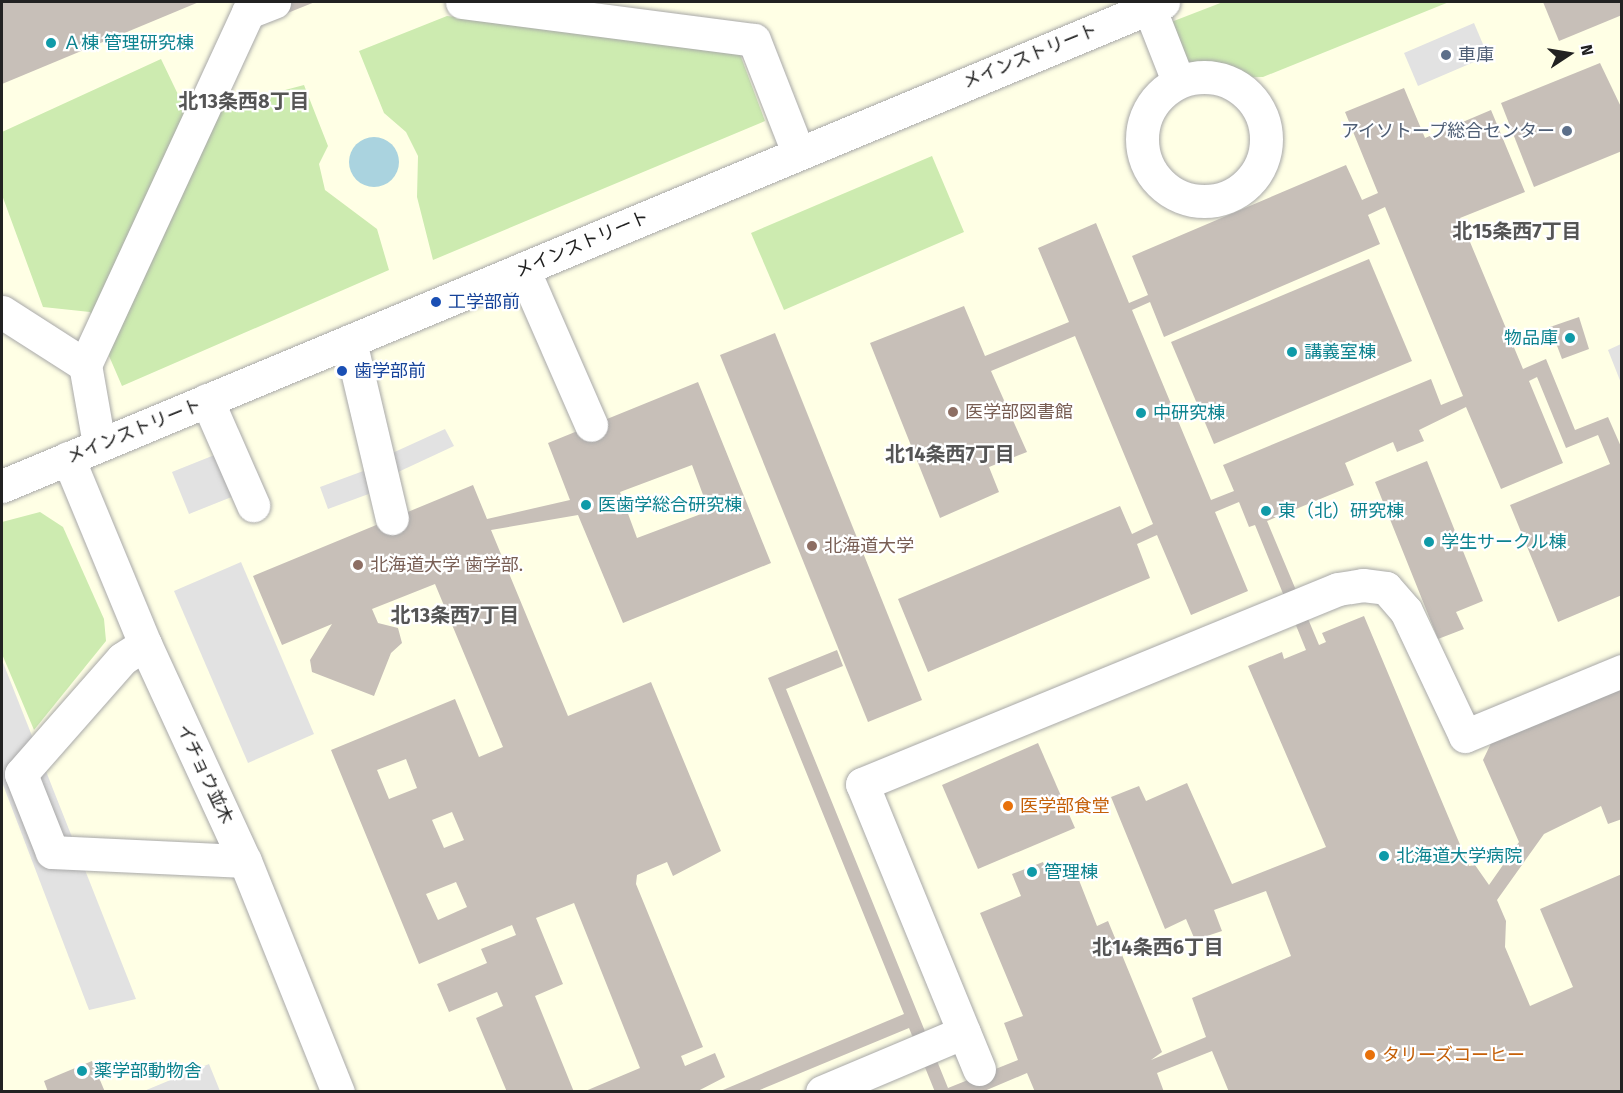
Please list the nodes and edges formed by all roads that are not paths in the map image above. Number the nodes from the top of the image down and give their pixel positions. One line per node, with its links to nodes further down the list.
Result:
1 (274, 2): 9 (lane)
2 (462, 2): 5 (lane)
3 (1156, 4): 4 (lane); 5 (lane, メインストリート)
4 (1178, 81)
5 (798, 152): 6 (lane, メインストリート)
6 (523, 269): 8 (lane, メインストリート); 11 (lane)
7 (2, 312): 9 (lane)
8 (350, 341): 10 (lane, メインストリート); 16 (lane)
9 (85, 365): 12 (lane)
10 (207, 400): 12 (lane, メインストリート); 15 (lane)
11 (591, 425)
12 (99, 444): 13 (lane, メインストリート)
13 (68, 458): 14 (lane, メインストリート); 17 (lane, イチョウ並木)
14 (2, 486)
15 (253, 505)
16 (392, 518)
17 (145, 644): 19 (lane, イチョウ並木); 19 (lane)
18 (1622, 671): 20 (lane)
19 (245, 861): 22 (lane, イチョウ並木)
20 (964, 1032): 21 (lane); 23 (lane)
21 (979, 1069)
22 (338, 1092)
23 (822, 1092)

